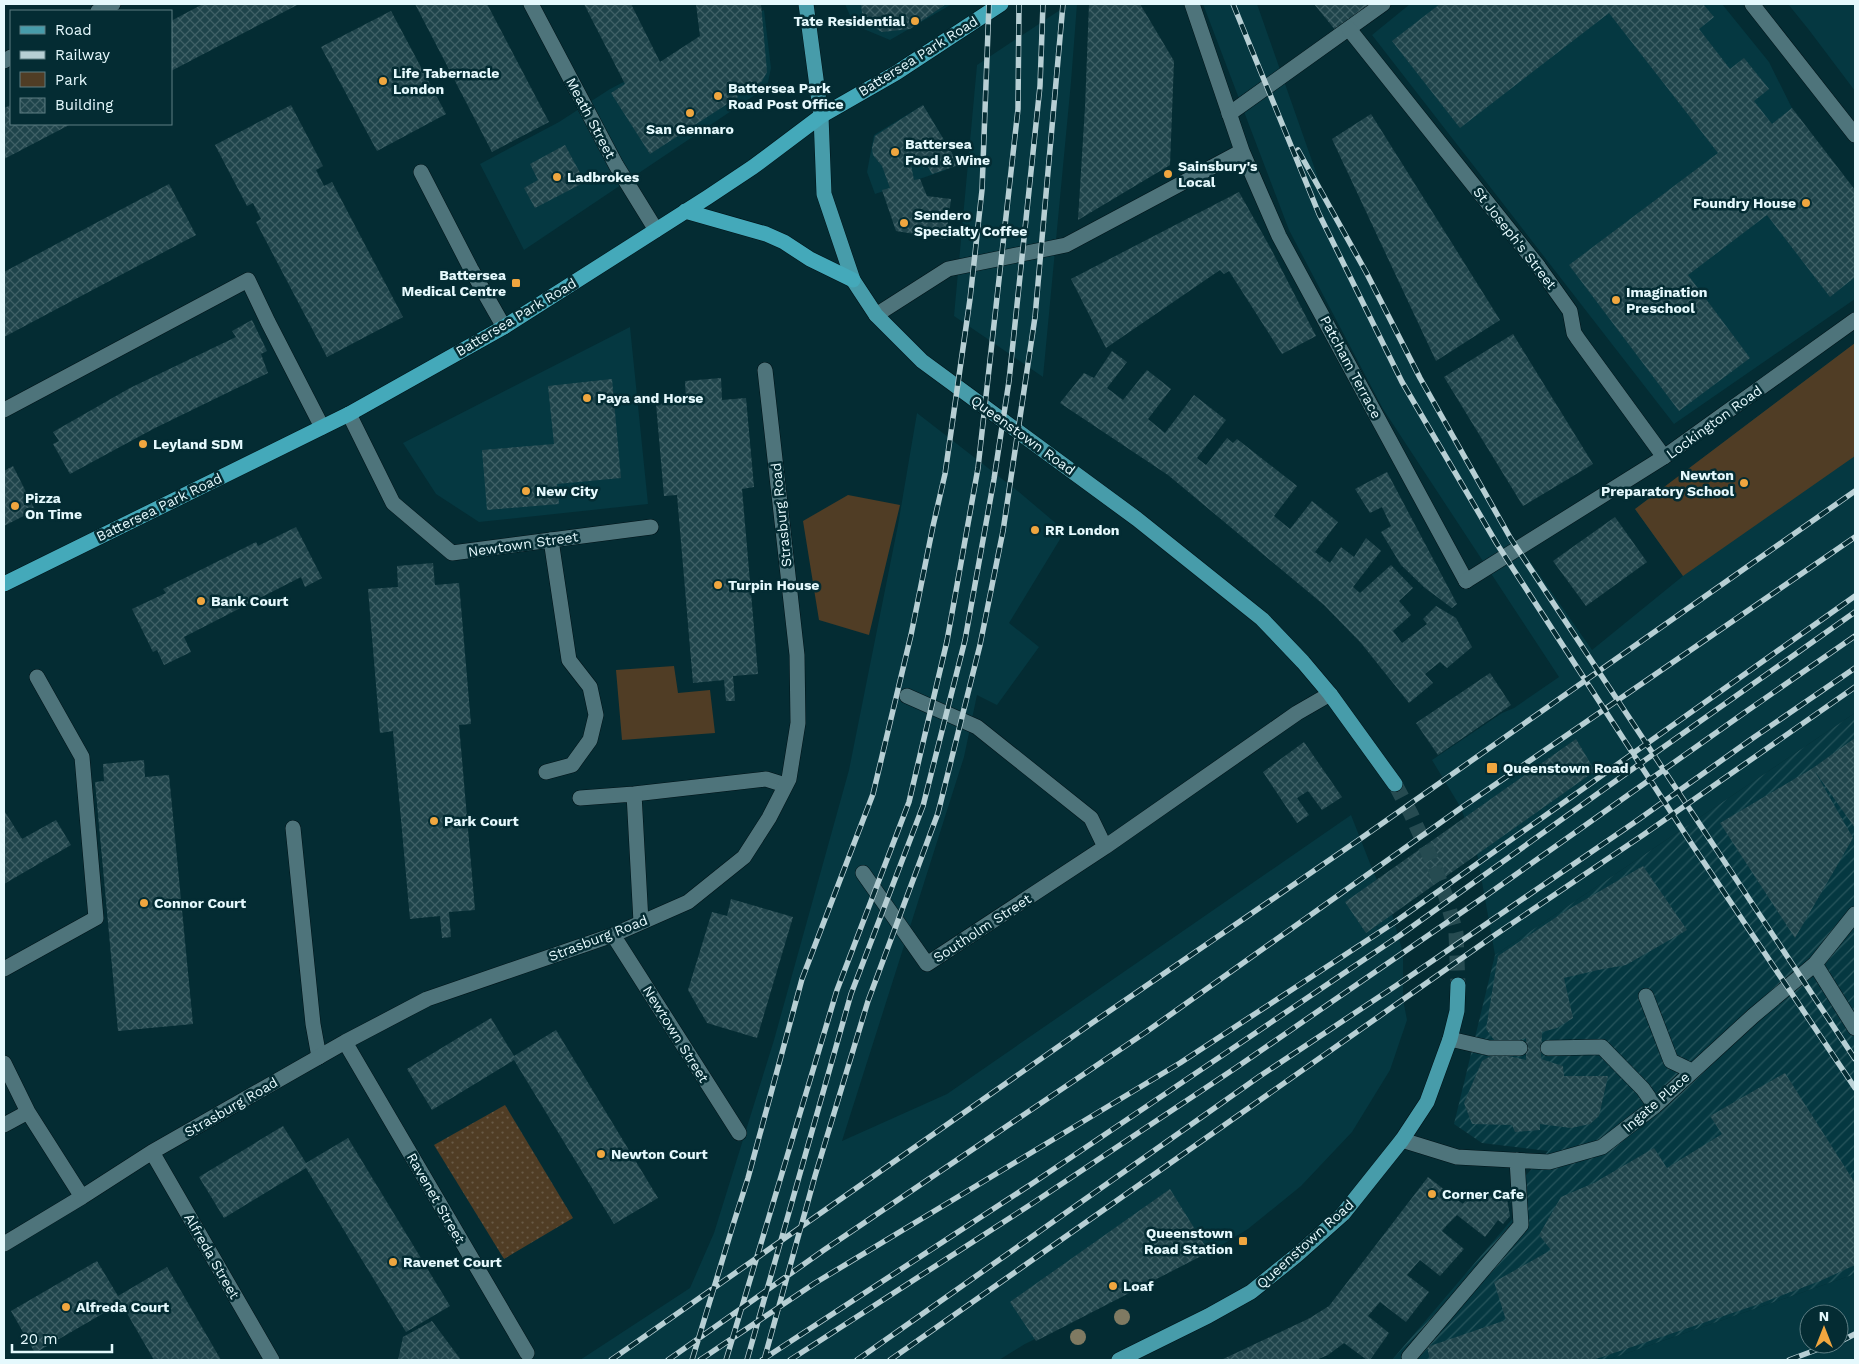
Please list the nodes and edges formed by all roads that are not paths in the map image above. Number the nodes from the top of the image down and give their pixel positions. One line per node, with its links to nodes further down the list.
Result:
1 (113, 4): 8 (street)
2 (531, 4): 16 (street, Meath Street)
3 (806, 4): 11 (main road, Queenstown Road)
4 (1001, 4): 11 (highway, Battersea Park Road)
5 (1192, 4): 10 (street, Patcham Terrace)
6 (1383, 4): 9 (street)
7 (1752, 4): 12 (street)
8 (100, 10)
9 (1349, 28): 10 (street); 25 (street, St Joseph's Street)
10 (1229, 114): 13 (street, Patcham Terrace)
11 (821, 116): 15 (highway, Battersea Park Road); 17 (main road, Queenstown Road)
12 (1855, 135)
13 (1242, 151): 18 (street); 28 (street, Patcham Terrace)
14 (421, 172): 20 (street)
15 (686, 212): 16 (highway, Battersea Park Road); 17 (highway)
16 (656, 230): 20 (highway, Battersea Park Road)
17 (853, 280): 18 (main road, Queenstown Road)
18 (876, 314): 31 (main road, Queenstown Road)
19 (1855, 320): 25 (street, Lockington Road)
20 (504, 327): 23 (highway, Battersea Park Road)
21 (765, 370): 35 (street, Strasburg Road)
22 (4, 410): 24 (street)
23 (349, 414): 24 (highway, Battersea Park Road); 27 (street, Newtown Street)
24 (322, 427): 29 (highway, Battersea Park Road)
25 (1664, 457): 28 (street, Lockington Road)
26 (651, 527): 27 (street, Newtown Street)
27 (552, 540): 33 (street)
28 (1466, 581)
29 (4, 584)
30 (37, 676): 45 (street)
31 (1330, 694): 34 (main road, Queenstown Road); 39 (street, Southolm Street)
32 (907, 696): 39 (street)
33 (546, 772)
34 (1395, 784)
35 (786, 785): 36 (street); 42 (street, Strasburg Road)
36 (634, 794): 37 (street); 42 (street)
37 (580, 798)
38 (293, 828): 53 (street)
39 (1105, 847): 40 (street, Southolm Street)
40 (863, 873)
41 (1855, 914): 44 (street, Ingate Place)
42 (642, 922): 43 (street, Strasburg Road)
43 (613, 935): 50 (street, Strasburg Road); 59 (street, Newtown Street)
44 (1815, 964): 48 (street); 55 (street, Ingate Place)
45 (4, 969)
46 (1458, 985): 49 (main road, Queenstown Road)
47 (1646, 996): 55 (street)
48 (1855, 1028)
49 (1450, 1039): 51 (street); 60 (main road, Queenstown Road)
50 (345, 1042): 53 (street, Strasburg Road); 65 (street, Ravenet Street)
51 (1520, 1048)
52 (1548, 1048): 56 (street)
53 (319, 1057): 61 (street, Strasburg Road)
54 (4, 1063): 57 (street)
55 (1692, 1071): 56 (street, Ingate Place)
56 (1655, 1106): 62 (street, Ingate Place)
57 (28, 1112): 58 (street); 63 (street)
58 (4, 1126)
59 (740, 1133)
60 (1402, 1140): 62 (street, Ingate Place); 68 (main road, Queenstown Road)
61 (152, 1152): 63 (street, Strasburg Road); 67 (street, Alfreda Street)
62 (1517, 1160): 66 (street)
63 (82, 1197): 64 (street, Strasburg Road)
64 (4, 1244)
65 (526, 1353)
66 (1409, 1357)
67 (272, 1360)
68 (1119, 1360)

